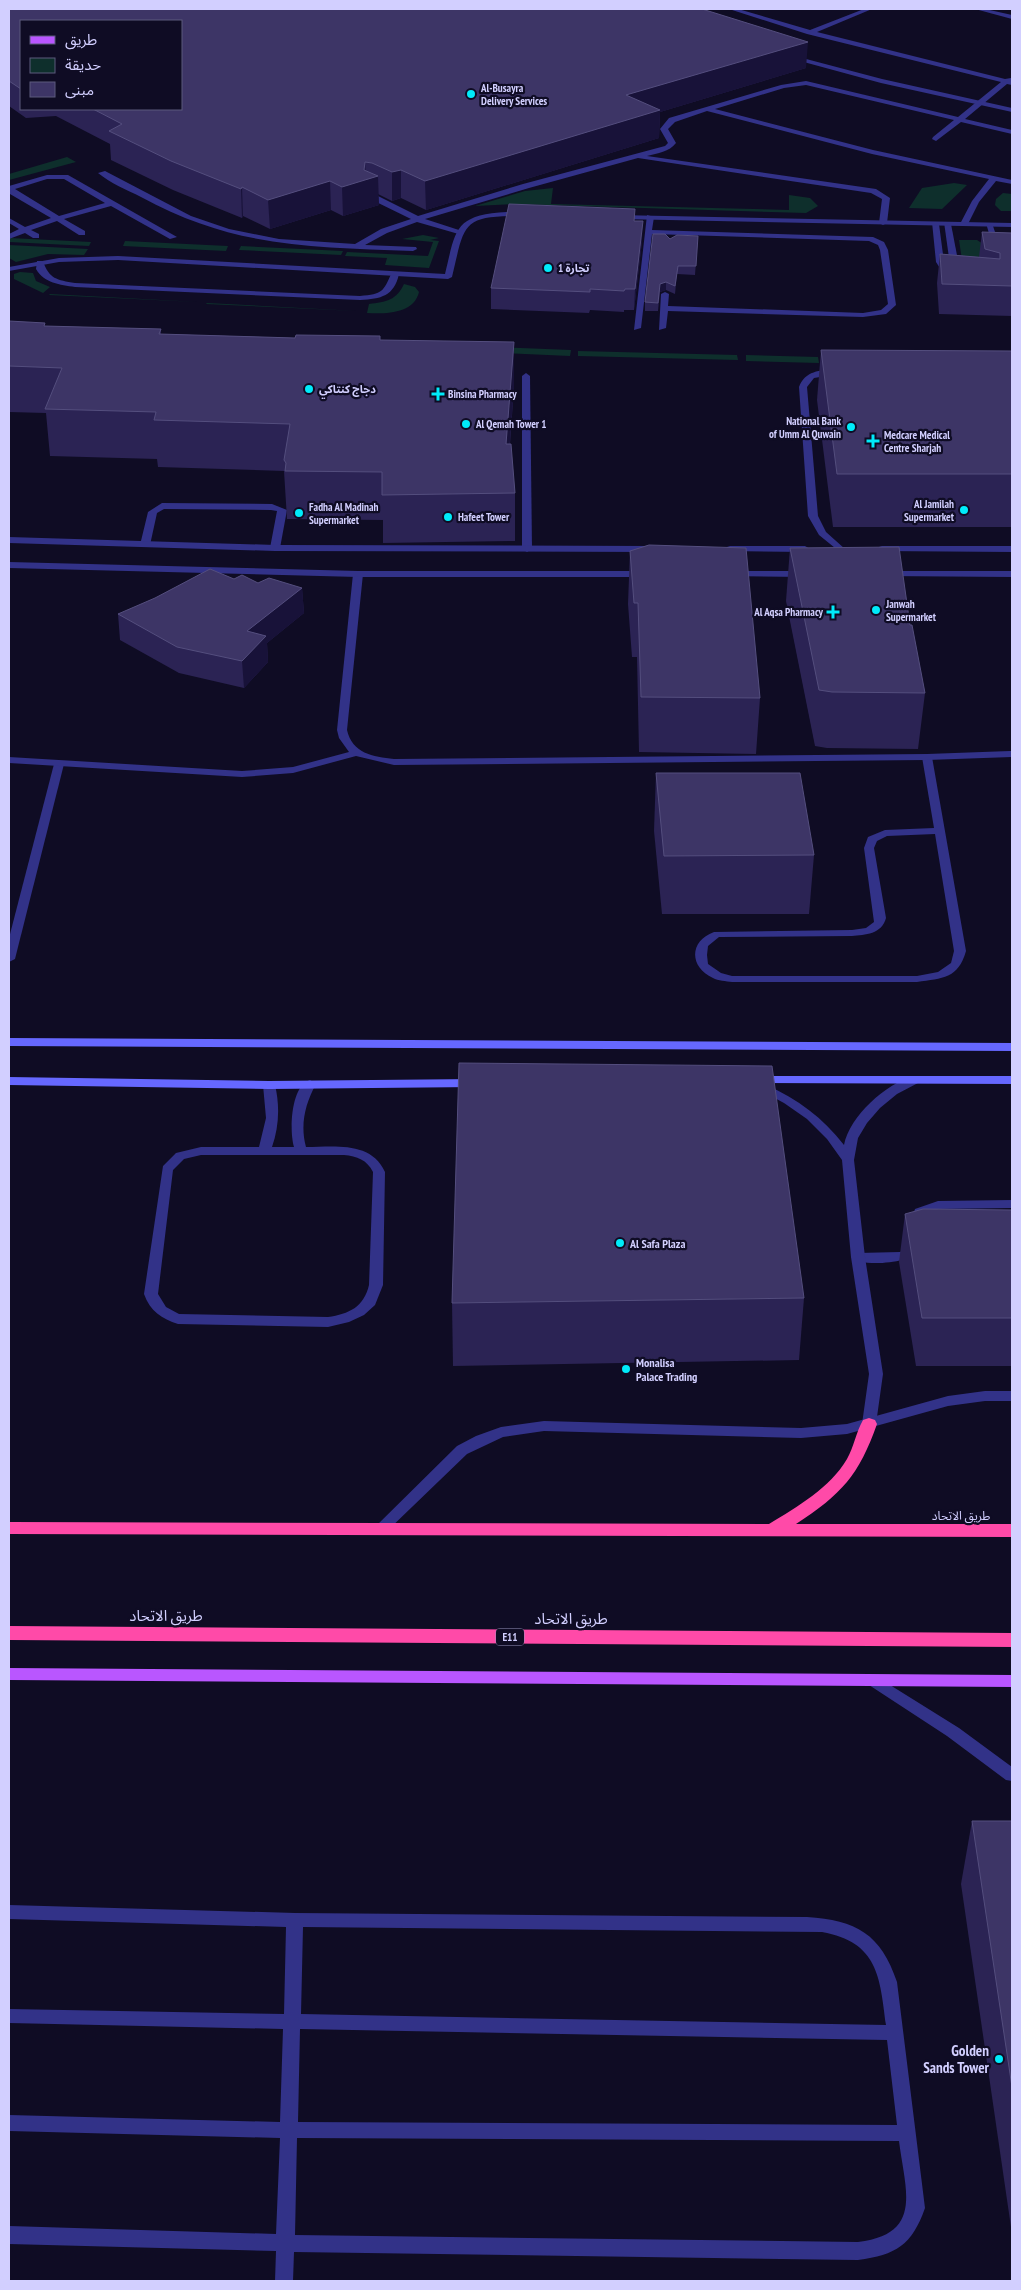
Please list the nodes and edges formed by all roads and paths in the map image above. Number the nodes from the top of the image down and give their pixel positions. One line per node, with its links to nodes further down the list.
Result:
1 (732, 9): 5 (street)
2 (869, 9): 5 (street)
3 (978, 9): 4 (street)
4 (1012, 17)
5 (810, 33): 6 (street); 9 (street)
6 (801, 36)
7 (782, 55): 10 (street)
8 (1012, 76): 9 (street)
9 (1009, 82): 10 (street)
10 (978, 103): 12 (street); 13 (street)
11 (706, 109): 13 (street); 16 (street); 18 (street)
12 (1012, 110)
13 (957, 120): 14 (street); 15 (street)
14 (1012, 132)
15 (936, 139)
16 (636, 156): 31 (street); 33 (street)
17 (102, 172): 49 (street)
18 (994, 178): 19 (street); 36 (street)
19 (1012, 182)
20 (369, 195): 31 (street)
21 (18, 196): 22 (street); 23 (street); 25 (street)
22 (9, 198)
23 (104, 199): 24 (street); 25 (street)
24 (112, 203): 30 (street); 47 (street)
25 (50, 214): 30 (street); 39 (street)
26 (530, 214): 44 (street)
27 (610, 216): 28 (street)
28 (650, 217): 29 (street); 41 (street)
29 (673, 218): 33 (street); 42 (street)
30 (57, 219): 40 (street); 43 (street)
31 (416, 219): 44 (street); 49 (street)
32 (9, 220): 39 (street)
33 (883, 223): 34 (street)
34 (935, 224): 35 (street); 35 (street)
35 (947, 224): 36 (street)
36 (964, 224): 37 (street)
37 (989, 225): 38 (street); 51 (street)
38 (1012, 225)
39 (13, 226): 40 (street)
40 (25, 229): 45 (street); 46 (street)
41 (648, 232): 42 (street); 57 (street)
42 (672, 232): 48 (street); 56 (street)
43 (82, 233)
44 (459, 233): 54 (street)
45 (36, 236)
46 (9, 237)
47 (173, 237)
48 (670, 243)
49 (357, 246): 50 (street)
50 (413, 249)
51 (1012, 249)
52 (40, 263): 53 (street); 54 (street); 54 (street)
53 (9, 269)
54 (395, 274)
55 (665, 294): 56 (street)
56 (664, 308): 58 (street)
57 (637, 328)
58 (662, 328)
59 (842, 372): 66 (street)
60 (526, 376): 64 (street)
61 (10, 541): 62 (street)
62 (145, 546): 63 (street); 63 (street)
63 (275, 548): 64 (street)
64 (527, 549): 65 (street)
65 (664, 549)
66 (723, 549)
67 (869, 549): 68 (street)
68 (1012, 549)
69 (9, 565): 70 (street)
70 (358, 574): 71 (street); 76 (street)
71 (655, 574)
72 (725, 574): 73 (street)
73 (814, 574)
74 (874, 574): 75 (street)
75 (1012, 574)
76 (357, 753): 78 (street); 80 (street)
77 (1010, 754): 78 (street)
78 (927, 757): 81 (street)
79 (9, 760): 80 (street)
80 (59, 764): 82 (street)
81 (940, 831): 81 (street)
82 (9, 960)
83 (9, 1042): 84 (main road)
84 (1012, 1047)
85 (743, 1080): 86 (main road); 94 (street)
86 (914, 1080): 87 (main road); 94 (street)
87 (1012, 1080)
88 (9, 1081): 91 (main road)
89 (487, 1082): 90 (main road)
90 (310, 1084): 91 (main road); 92 (street)
91 (270, 1085): 93 (street)
92 (301, 1150): 93 (street); 93 (street)
93 (264, 1151)
94 (848, 1160): 96 (street)
95 (1012, 1204): 96 (street)
96 (858, 1257): 98 (street)
97 (1012, 1396): 98 (street)
98 (869, 1424): 100 (street); 101 (highway)
99 (9, 1528): 100 (highway, طريق الاتحاد)
100 (380, 1529): 101 (highway, طريق الاتحاد)
101 (773, 1530): 102 (highway, طريق الاتحاد)
102 (1012, 1531)
103 (9, 1633): 104 (highway, طريق الاتحاد / E11)
104 (1012, 1640)
105 (9, 1674): 106 (main road)
106 (874, 1681): 107 (main road); 108 (street)
107 (1012, 1681)
108 (1012, 1774)
109 (9, 1912): 110 (street)
110 (295, 1920): 112 (street); 113 (street)
111 (9, 2016): 112 (street)
112 (293, 2020): 113 (street); 115 (street)
113 (896, 2033): 116 (street)
114 (9, 2123): 115 (street)
115 (289, 2130): 116 (street); 118 (street)
116 (908, 2133): 118 (street)
117 (9, 2235): 118 (street)
118 (286, 2243): 119 (street)
119 (284, 2281)

